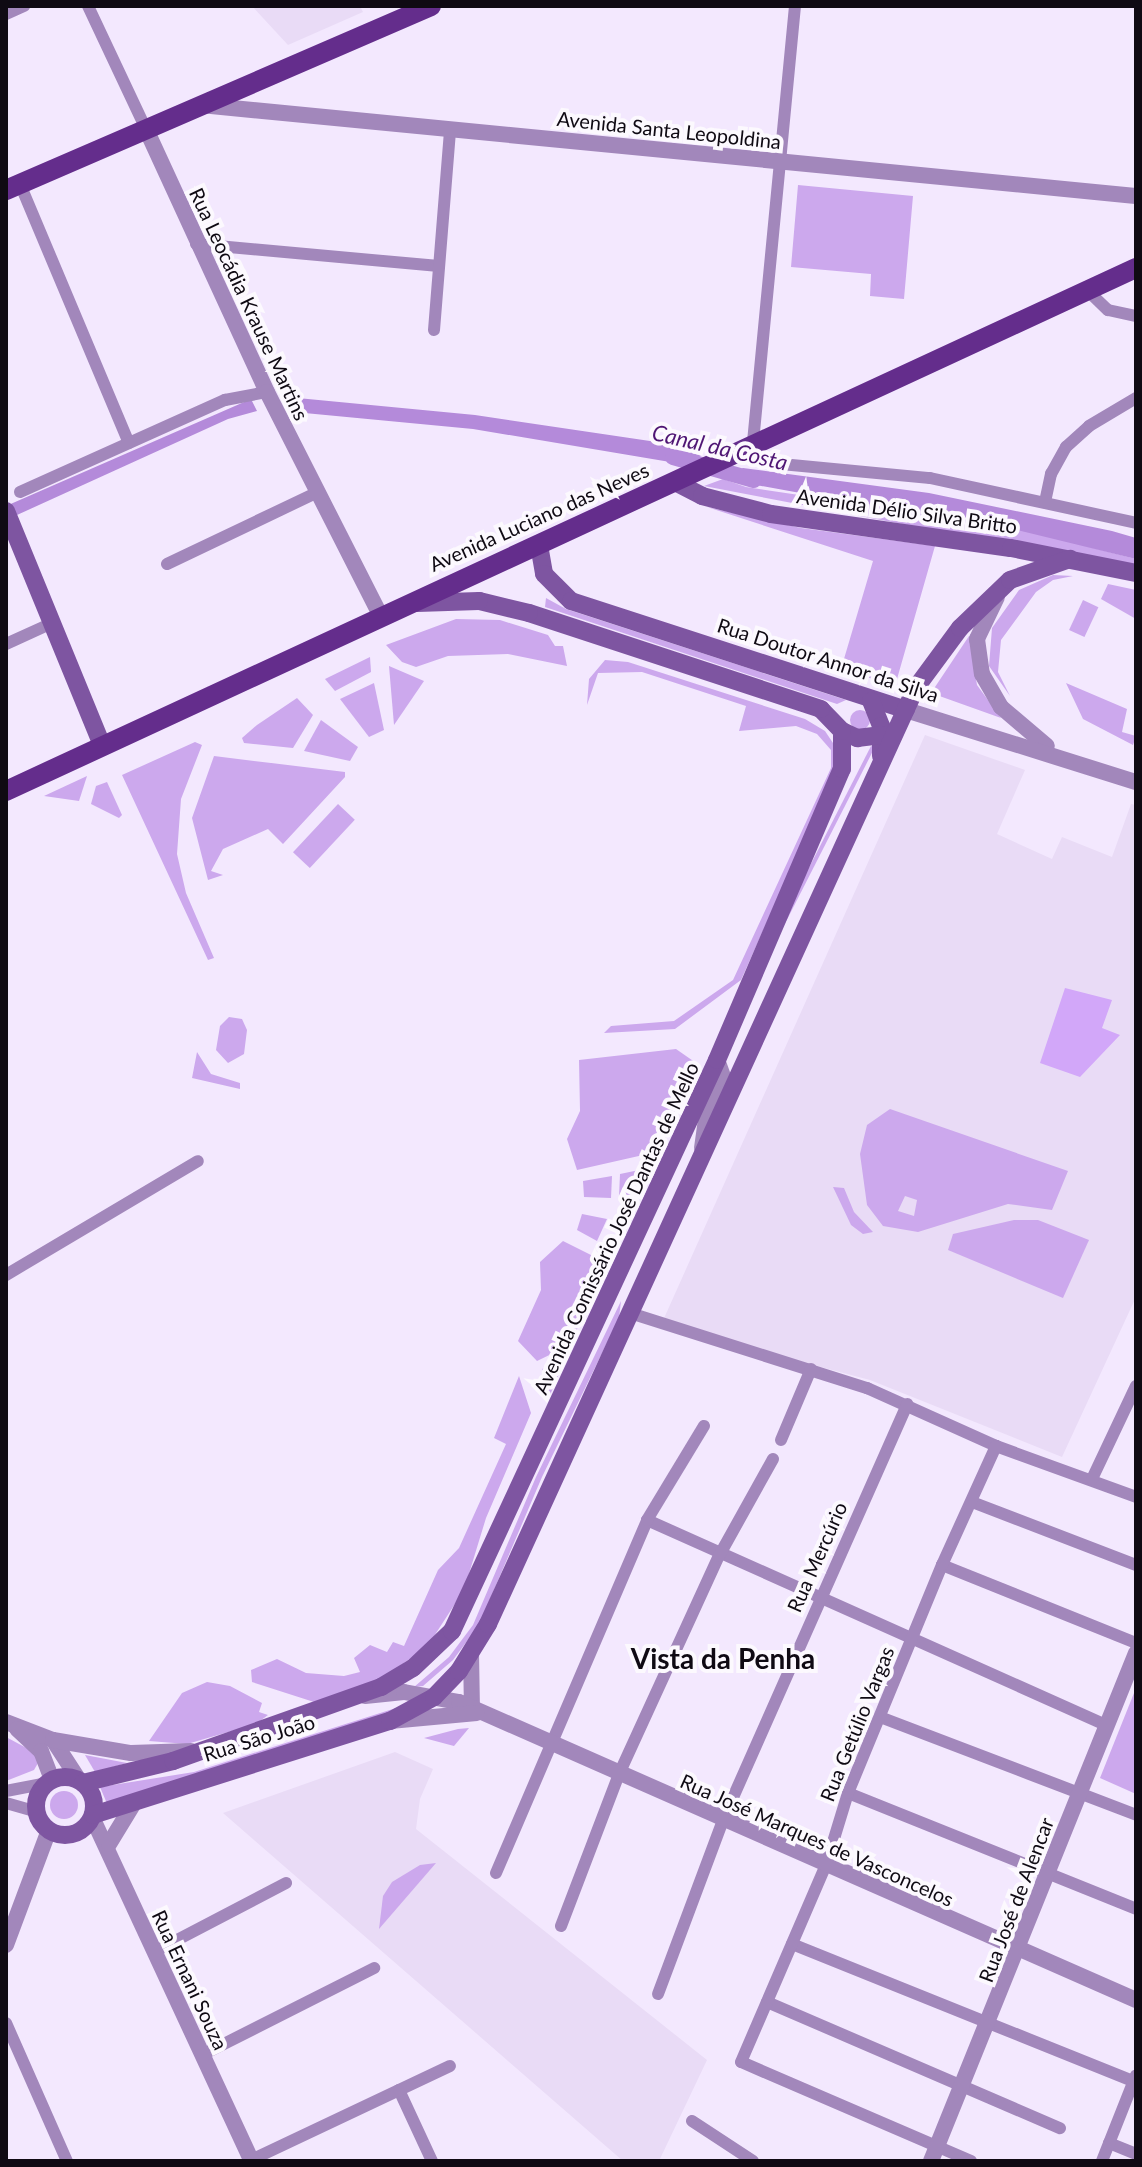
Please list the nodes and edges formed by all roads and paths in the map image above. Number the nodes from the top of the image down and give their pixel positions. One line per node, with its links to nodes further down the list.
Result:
1 (24, 6): 5 (street)
2 (88, 6): 7 (street, Rua Leocádia Krause Martins)
3 (431, 6): 6 (main road)
4 (795, 6): 9 (street)
5 (6, 14)
6 (199, 105): 7 (main road); 8 (street, Avenida Santa Leopoldina)
7 (146, 129): 10 (main road); 12 (street, Rua Leocádia Krause Martins)
8 (450, 129): 9 (street, Avenida Santa Leopoldina); 13 (street)
9 (780, 161): 11 (street, Avenida Santa Leopoldina); 21 (street)
10 (13, 187): 20 (street)
11 (1136, 196)
12 (196, 244): 13 (street); 18 (street, Rua Leocádia Krause Martins)
13 (436, 266): 17 (street)
14 (1136, 268): 15 (main road, Avenida Luciano das Neves)
15 (1087, 290): 16 (street); 21 (main road, Avenida Luciano das Neves)
16 (1136, 316)
17 (434, 330)
18 (267, 392): 20 (street); 24 (street, Rua Leocádia Krause Martins)
19 (1136, 398): 25 (street)
20 (129, 443): 23 (street)
21 (751, 446): 22 (main road, Avenida Luciano das Neves); 25 (street)
22 (684, 478): 28 (main road, Avenida Luciano das Neves); 29 (main road, Avenida Délio Silva Britto)
23 (20, 492)
24 (318, 492): 30 (street); 34 (street, Rua Leocádia Krause Martins)
25 (1045, 502): 27 (street)
26 (9, 517): 35 (main road)
27 (1136, 523)
28 (539, 545): 33 (main road, Avenida Luciano das Neves); 37 (main road, Rua Doutor Annor da Silva)
29 (1070, 559): 31 (main road, Avenida Délio Silva Britto); 32 (main road)
30 (167, 564)
31 (1136, 573)
32 (1000, 591): 38 (main road); 42 (street)
33 (405, 604): 34 (main road, Avenida Luciano das Neves); 39 (main road)
34 (380, 615): 41 (main road, Avenida Luciano das Neves)
35 (52, 623): 36 (street); 41 (main road)
36 (6, 644)
37 (868, 700): 38 (main road, Rua Doutor Annor da Silva); 39 (main road); 40 (main road)
38 (906, 710): 42 (street, Rua Doutor Annor da Silva); 43 (main road)
39 (842, 731): 40 (main road); 46 (main road, Avenida Comissário José Dantas de Mello)
40 (882, 735): 43 (main road)
41 (102, 745): 45 (main road, Avenida Luciano das Neves)
42 (1057, 755): 44 (street, Rua Doutor Annor da Silva)
43 (881, 761): 47 (main road)
44 (1136, 782)
45 (6, 791)
46 (717, 1060): 47 (street); 70 (main road, Avenida Comissário José Dantas de Mello)
47 (702, 1148): 50 (main road)
48 (198, 1161): 49 (street)
49 (6, 1275)
50 (630, 1313): 51 (street); 68 (main road)
51 (811, 1369): 53 (street); 55 (street)
52 (1136, 1386): 58 (street)
53 (907, 1404): 56 (street); 65 (street, Rua Mercúrio)
54 (704, 1426): 61 (street)
55 (781, 1440)
56 (996, 1446): 58 (street); 60 (street, Rua Getúlio Vargas)
57 (773, 1459): 62 (street)
58 (1092, 1479): 59 (street)
59 (1136, 1497)
60 (972, 1502): 63 (street, Rua Getúlio Vargas); 64 (street)
61 (647, 1520): 62 (street); 78 (street)
62 (719, 1556): 65 (street); 80 (street)
63 (942, 1565): 66 (street, Rua Getúlio Vargas); 67 (street)
64 (1136, 1565)
65 (821, 1597): 66 (street); 91 (street, Rua Mercúrio)
66 (912, 1640): 74 (street, Rua Getúlio Vargas); 76 (street)
67 (1136, 1643)
68 (471, 1653): 71 (main road); 72 (street)
69 (1136, 1653): 76 (street, Rua José de Alencar)
70 (359, 1697): 71 (street, Rua José Marques de Vasconcelos); 79 (main road, Rua São João)
71 (434, 1697): 72 (street, Rua José Marques de Vasconcelos); 75 (main road, Rua São João)
72 (478, 1711): 75 (street, Rua José Marques de Vasconcelos); 78 (street, Rua José Marques de Vasconcelos)
73 (7, 1717): 77 (street); 81 (street)
74 (880, 1717): 84 (street); 85 (street, Rua Getúlio Vargas)
75 (390, 1721): 87 (main road, Rua São João)
76 (1106, 1725): 84 (street, Rua José de Alencar)
77 (53, 1740): 79 (street); 82 (street)
78 (549, 1741): 80 (street, Rua José Marques de Vasconcelos); 96 (street)
79 (200, 1751): 82 (main road, Rua São João)
80 (619, 1774): 91 (street, Rua José Marques de Vasconcelos); 99 (street)
81 (50, 1782): 82 (main road); 83 (street); 88 (main road)
82 (81, 1782): 90 (main road)
83 (6, 1791)
84 (1079, 1791): 89 (street); 95 (street, Rua José de Alencar)
85 (848, 1793): 94 (street, Rua Getúlio Vargas); 95 (street)
86 (6, 1803): 88 (street)
87 (134, 1803): 90 (main road, Rua São João); 93 (street)
88 (37, 1812): 92 (main road)
89 (1136, 1815)
90 (93, 1816): 92 (main road); 93 (street, Rua Ernani Souza)
91 (723, 1820): 94 (street, Rua José Marques de Vasconcelos); 105 (street, Rua Mercúrio)
92 (49, 1830): 101 (street)
93 (109, 1844): 103 (street, Rua Ernani Souza)
94 (826, 1865): 100 (street, Rua Getúlio Vargas); 102 (street, Rua José Marques de Vasconcelos)
95 (1049, 1872): 98 (street); 102 (street, Rua José de Alencar)
96 (496, 1873)
97 (286, 1883): 103 (street)
98 (1136, 1909)
99 (561, 1926)
100 (792, 1944): 107 (street, Rua Getúlio Vargas); 109 (street)
101 (6, 1945)
102 (1018, 1950): 106 (street, Rua José Marques de Vasconcelos); 109 (street, Rua José de Alencar)
103 (154, 1952): 110 (street, Rua Ernani Souza)
104 (374, 1968): 110 (street)
105 (658, 1994)
106 (1136, 2000)
107 (767, 2002): 113 (street); 118 (street, Rua Getúlio Vargas)
108 (6, 2023): 120 (street)
109 (990, 2024): 112 (street); 113 (street, Rua José de Alencar)
110 (202, 2055): 121 (street, Rua Ernani Souza)
111 (450, 2066): 114 (street)
112 (1135, 2079): 117 (street)
113 (962, 2086): 116 (street); 118 (street, Rua José de Alencar)
114 (399, 2090): 121 (street); 122 (street)
115 (692, 2121): 123 (street)
116 (1060, 2128)
117 (1109, 2143): 119 (street); 125 (street)
118 (934, 2154): 124 (street)
119 (1136, 2154)
120 (67, 2161)
121 (250, 2161)
122 (432, 2161)
123 (753, 2161)
124 (971, 2161)
125 (1102, 2161)

